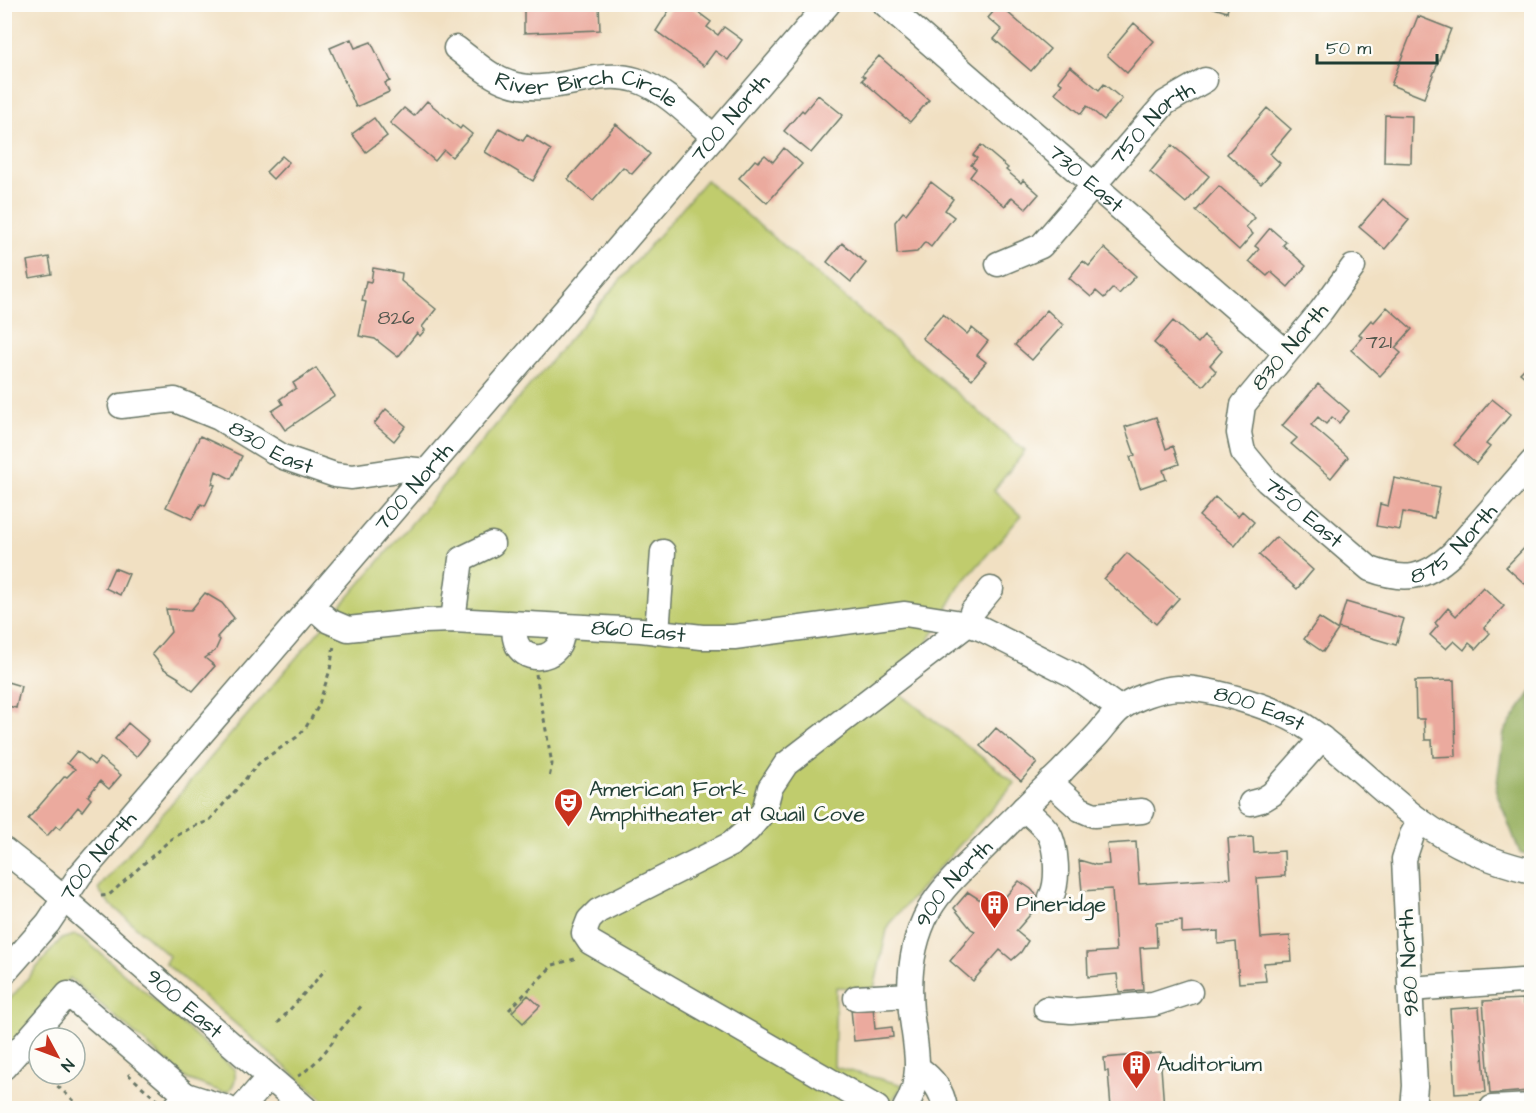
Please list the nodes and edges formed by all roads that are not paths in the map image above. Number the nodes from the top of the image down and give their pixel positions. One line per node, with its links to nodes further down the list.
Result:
1 (828, 4): 5 (street, 700 North)
2 (885, 4): 6 (street, 730 East)
3 (456, 48): 5 (street, River Birch Circle)
4 (1205, 80): 6 (street, 750 North)
5 (714, 137): 13 (street, 700 North)
6 (1094, 185): 7 (street, 750 North); 9 (street, 730 East)
7 (998, 264)
8 (1353, 267): 9 (street, 830 North)
9 (1286, 352): 11 (street, 830 North)
10 (121, 406): 13 (street, 830 East)
11 (1239, 433): 16 (street, 750 East)
12 (1532, 462): 16 (street, 875 North)
13 (428, 471): 18 (street, 700 North)
14 (492, 544): 19 (street)
15 (663, 552): 23 (street)
16 (1387, 575)
17 (991, 589): 21 (street)
18 (313, 607): 19 (street, 860 East); 34 (street, 700 North)
19 (453, 620): 20 (street, 860 East)
20 (516, 624): 22 (street, 860 East); 22 (street)
21 (968, 624): 23 (street, 860 East); 24 (street); 50 (street)
22 (562, 626): 23 (street, 860 East)
23 (657, 632)
24 (1120, 709): 25 (street, 800 East); 26 (street, 900 North)
25 (1322, 738): 27 (street); 30 (street, 800 East)
26 (1050, 782): 28 (street, 900 North); 29 (street)
27 (1251, 803)
28 (1024, 808): 33 (street); 39 (street, 900 North)
29 (1142, 811)
30 (1420, 821): 32 (street, 800 East); 37 (street, 980 North)
31 (4, 850): 34 (street, 900 East)
32 (1532, 871)
33 (1051, 897)
34 (64, 899): 35 (street, 700 North); 44 (street, 900 East)
35 (4, 973)
36 (1521, 981): 37 (street)
37 (1410, 989): 53 (street, 980 North)
38 (1190, 992): 41 (street)
39 (910, 995): 40 (street); 43 (street, 900 North)
40 (856, 998)
41 (1046, 1009)
42 (4, 1067): 45 (street)
43 (918, 1068): 51 (street, 900 North); 52 (street)
44 (268, 1077): 48 (street); 49 (street, 900 East)
45 (181, 1102): 47 (street)
46 (1532, 1106): 54 (street)
47 (227, 1108)
48 (243, 1108)
49 (305, 1108)
50 (877, 1108)
51 (905, 1108)
52 (945, 1108)
53 (1413, 1108)
54 (1492, 1108)

